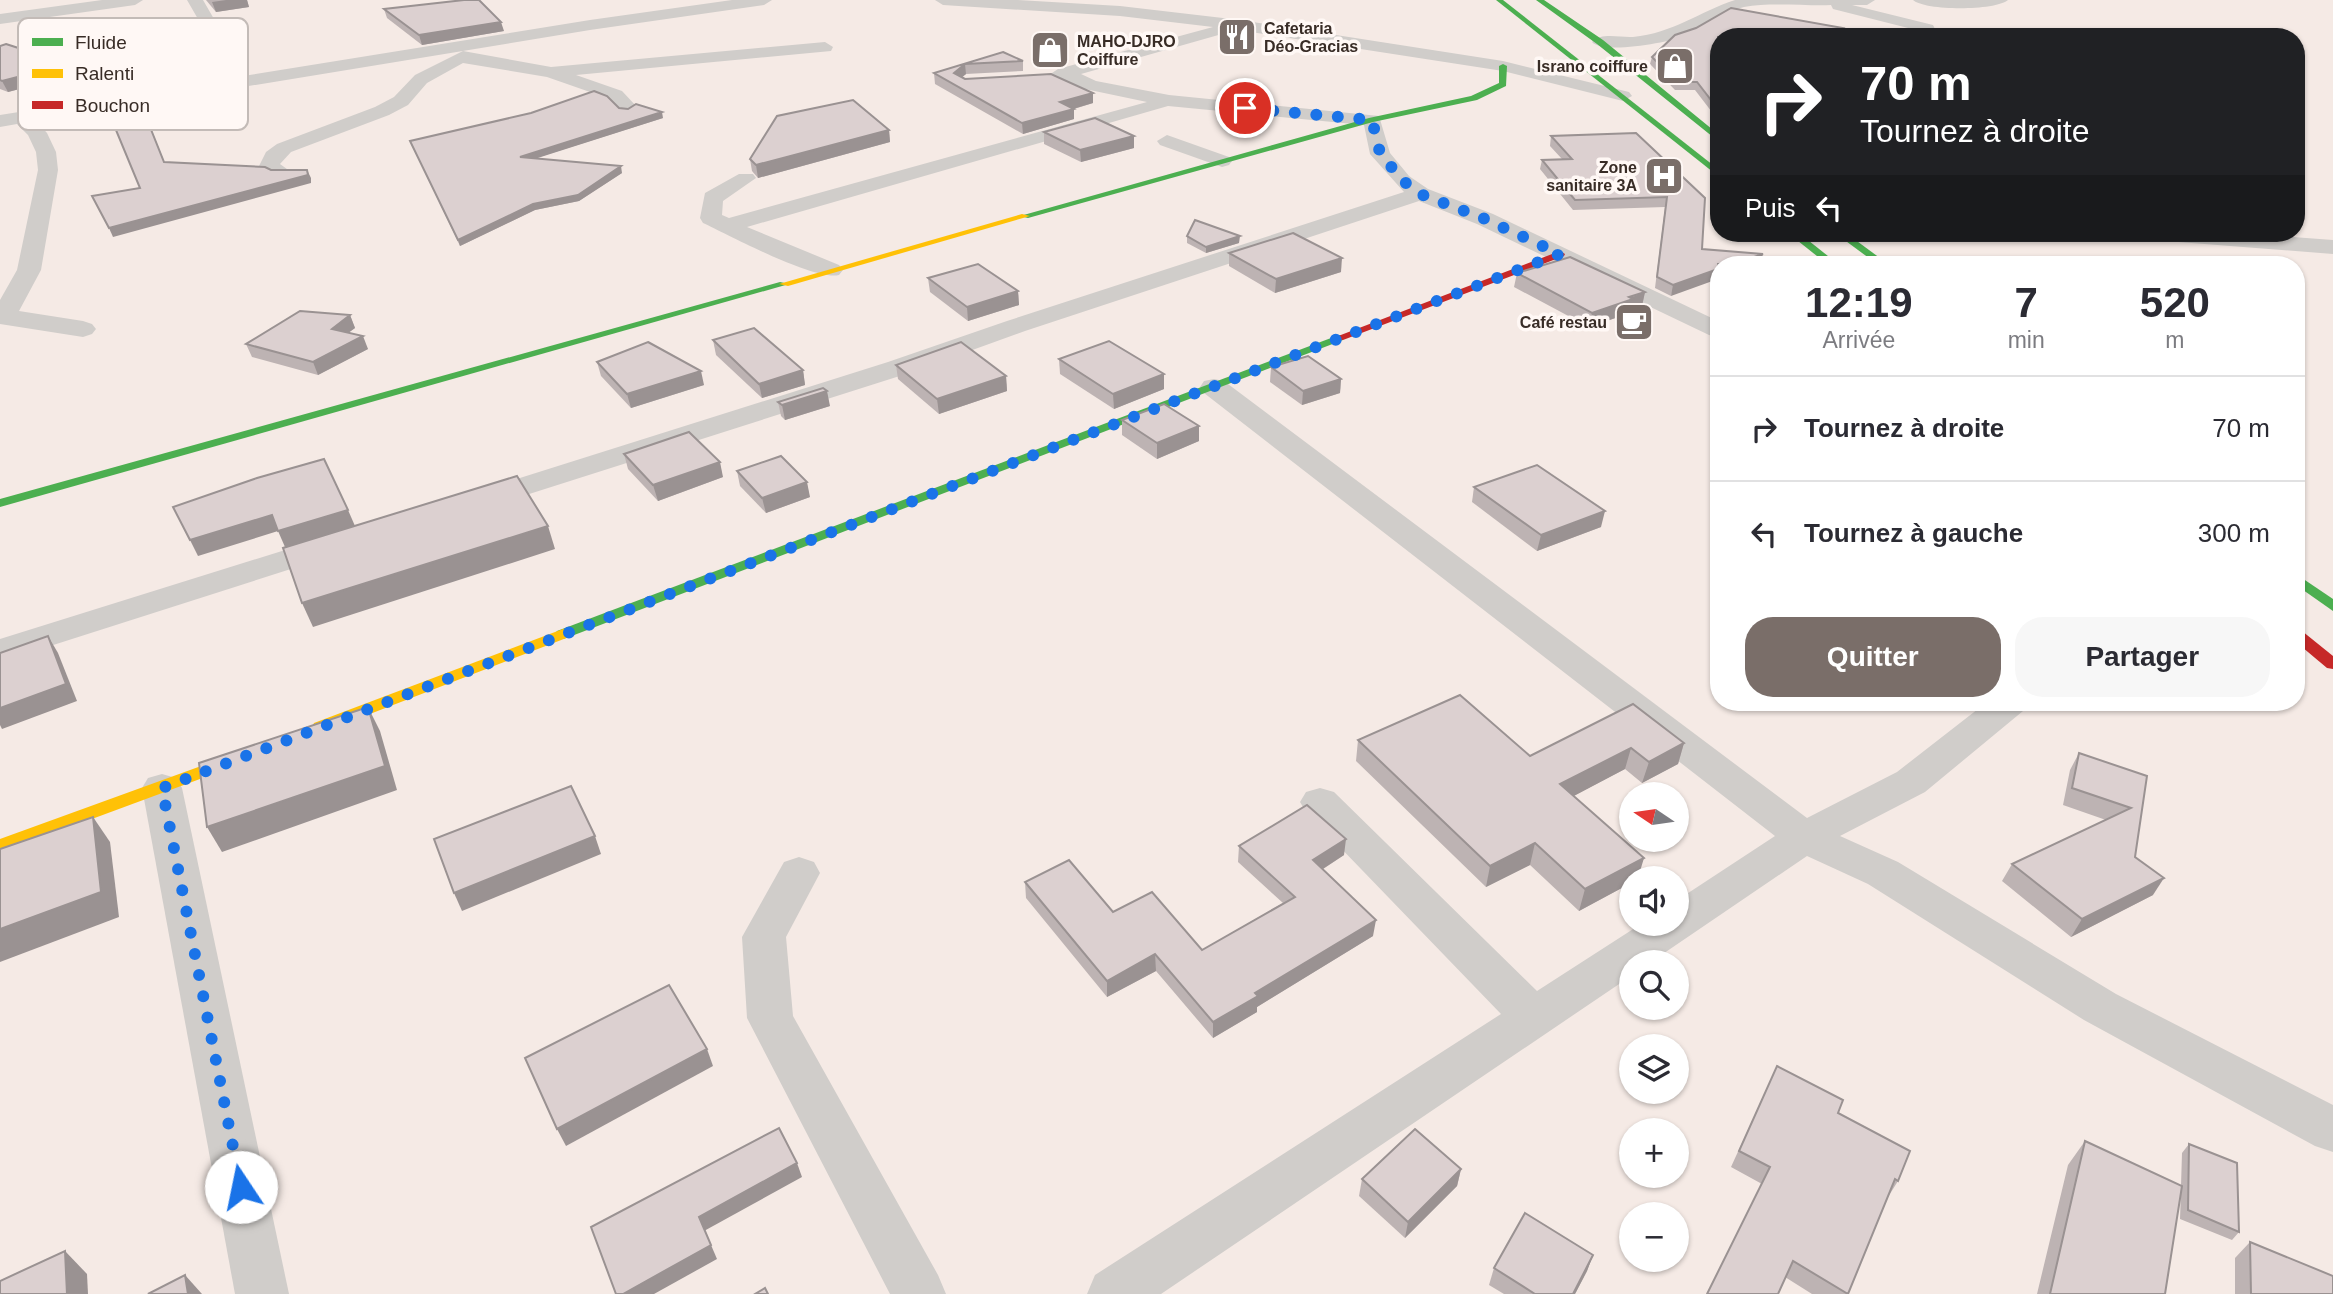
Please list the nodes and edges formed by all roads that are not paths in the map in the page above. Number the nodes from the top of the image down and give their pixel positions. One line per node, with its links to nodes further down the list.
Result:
1 (135, 0): 12 (street)
2 (195, 0): 15 (street)
3 (650, 0): 17 (street)
4 (764, 0): 17 (street)
5 (943, 0): 18 (street)
6 (1499, 0): 32 (street)
7 (1539, 0): 22 (street)
8 (1867, 0): 13 (street)
9 (1921, 0): 14 (street)
10 (2000, 0): 14 (street)
11 (1781, 1): 13 (street); 22 (street)
12 (106, 2): 16 (street)
13 (1821, 2): 19 (street)
14 (1943, 3): 20 (street)
15 (205, 18)
16 (0, 19)
17 (590, 25): 21 (street)
18 (1240, 25): 27 (street); 28 (street)
19 (1912, 28)
20 (1934, 28)
21 (492, 41): 24 (street); 25 (street)
22 (1600, 42): 37 (street)
23 (825, 47): 26 (street)
24 (418, 54): 30 (street); 31 (street)
25 (460, 57): 26 (street); 31 (street)
26 (551, 72): 34 (street)
27 (1064, 73): 29 (street); 33 (street)
28 (1503, 75): 32 (street); 35 (street)
29 (1041, 78)
30 (248, 79)
31 (421, 79): 41 (street)
32 (1623, 96): 40 (street)
33 (1169, 101): 35 (street); 44 (street)
34 (628, 107)
35 (1372, 120): 39 (street); 43 (street)
36 (31, 130): 53 (street)
37 (1710, 131)
38 (1167, 141): 39 (street)
39 (1222, 161): 52 (street)
40 (1710, 167)
41 (281, 172)
42 (746, 178): 44 (street)
43 (1420, 194): 49 (street); 58 (street)
44 (725, 226): 52 (street)
45 (1805, 242): 50 (street)
46 (1852, 242): 51 (street)
47 (2269, 242): 48 (street)
48 (2333, 247)
49 (1560, 254): 54 (street); 56 (street)
50 (1823, 256)
51 (1872, 256)
52 (831, 270): 57 (street)
53 (2, 317): 55 (street)
54 (1710, 326)
55 (83, 329)
56 (1214, 387): 66 (street); 70 (street)
57 (0, 503)
58 (452, 509)
59 (362, 537): 63 (street)
60 (2305, 585): 61 (street)
61 (2333, 606)
62 (2305, 641): 64 (street)
63 (0, 651)
64 (2333, 664)
65 (1999, 711): 70 (street)
66 (304, 733)
67 (265, 748): 68 (street)
68 (162, 788): 71 (street); 77 (street)
69 (1320, 802): 75 (street)
70 (1804, 838): 73 (street); 76 (street)
71 (0, 846)
72 (799, 873): 78 (street)
73 (1689, 914)
74 (1657, 936): 75 (street)
75 (1535, 1018): 79 (street)
76 (2330, 1123)
77 (262, 1294)
78 (919, 1294)
79 (1114, 1294)

